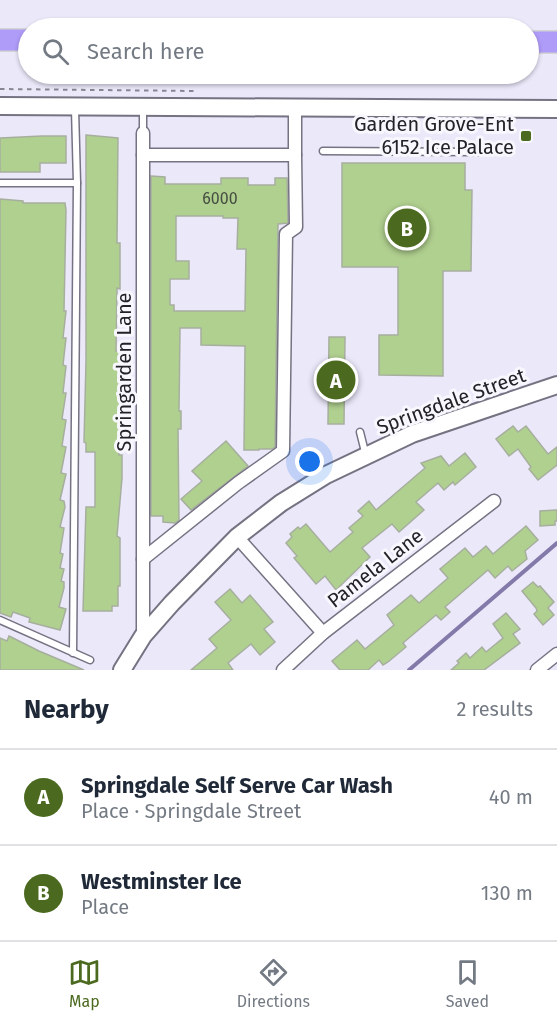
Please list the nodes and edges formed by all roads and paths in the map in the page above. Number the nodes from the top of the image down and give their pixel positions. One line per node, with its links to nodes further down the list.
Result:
1 (0, 40): 2 (highway)
2 (18, 40)
3 (539, 42): 4 (highway)
4 (557, 42)
5 (0, 106): 6 (main road)
6 (75, 107): 7 (main road); 16 (lane)
7 (143, 108): 8 (main road); 10 (lane, Springarden Lane)
8 (295, 108): 9 (main road); 14 (street)
9 (557, 109)
10 (144, 133): 13 (street, Springarden Lane)
11 (323, 151): 12 (lane)
12 (478, 152)
13 (143, 155): 14 (street); 22 (street, Springarden Lane)
14 (295, 155): 22 (street)
15 (0, 183): 16 (lane)
16 (77, 183): 26 (lane)
17 (557, 385): 19 (main road, Springdale Street)
18 (360, 432): 19 (lane)
19 (366, 456): 21 (main road, Springdale Street)
20 (494, 501): 24 (street, Pamela Lane)
21 (237, 537): 24 (street); 25 (main road, Springdale Street)
22 (143, 559): 25 (street, Springarden Lane)
23 (0, 620): 26 (lane)
24 (323, 633): 30 (street, Pamela Lane)
25 (143, 636): 29 (main road, Springdale Street)
26 (73, 653): 28 (lane)
27 (557, 654): 31 (street)
28 (90, 660)
29 (122, 670)
30 (283, 670)
31 (537, 670)

